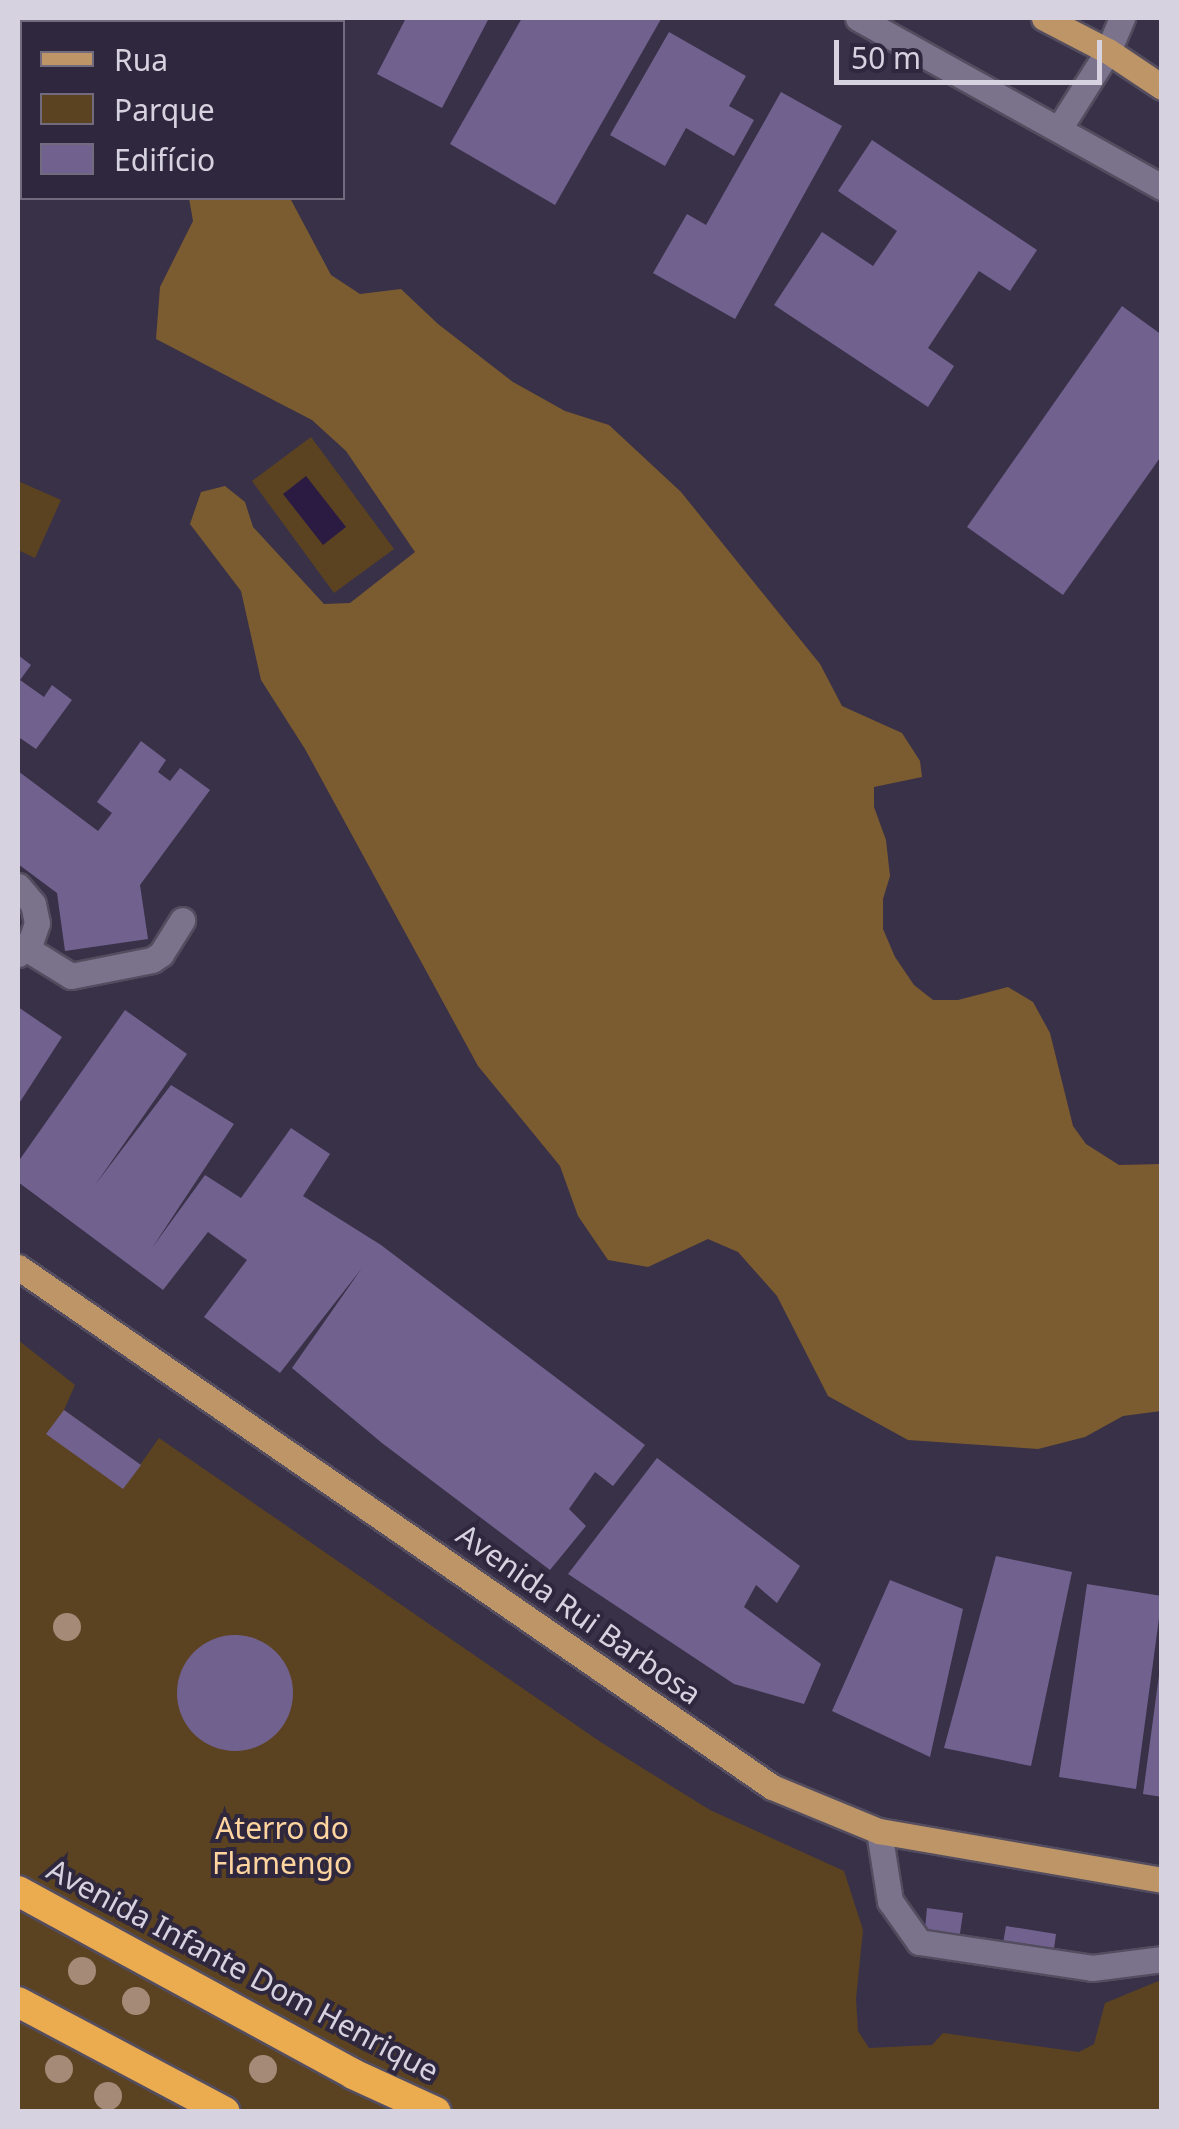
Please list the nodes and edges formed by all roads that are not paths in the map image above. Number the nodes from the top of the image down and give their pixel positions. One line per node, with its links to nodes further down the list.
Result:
1 (858, 18): 6 (street)
2 (1044, 18): 4 (main road)
3 (1122, 18): 4 (street)
4 (1108, 50): 5 (main road); 6 (street)
5 (1162, 87)
6 (1060, 128): 7 (street)
7 (1162, 187)
8 (18, 886): 10 (street)
9 (182, 920): 10 (street)
10 (21, 951)
11 (18, 1267): 12 (main road, Avenida Rui Barbosa)
12 (879, 1832): 13 (main road, Avenida Rui Barbosa); 15 (street)
13 (1162, 1880)
14 (18, 1890): 18 (highway, Avenida Infante Dom Henrique)
15 (1162, 1959)
16 (18, 2002): 17 (highway)
17 (224, 2112)
18 (436, 2112)

